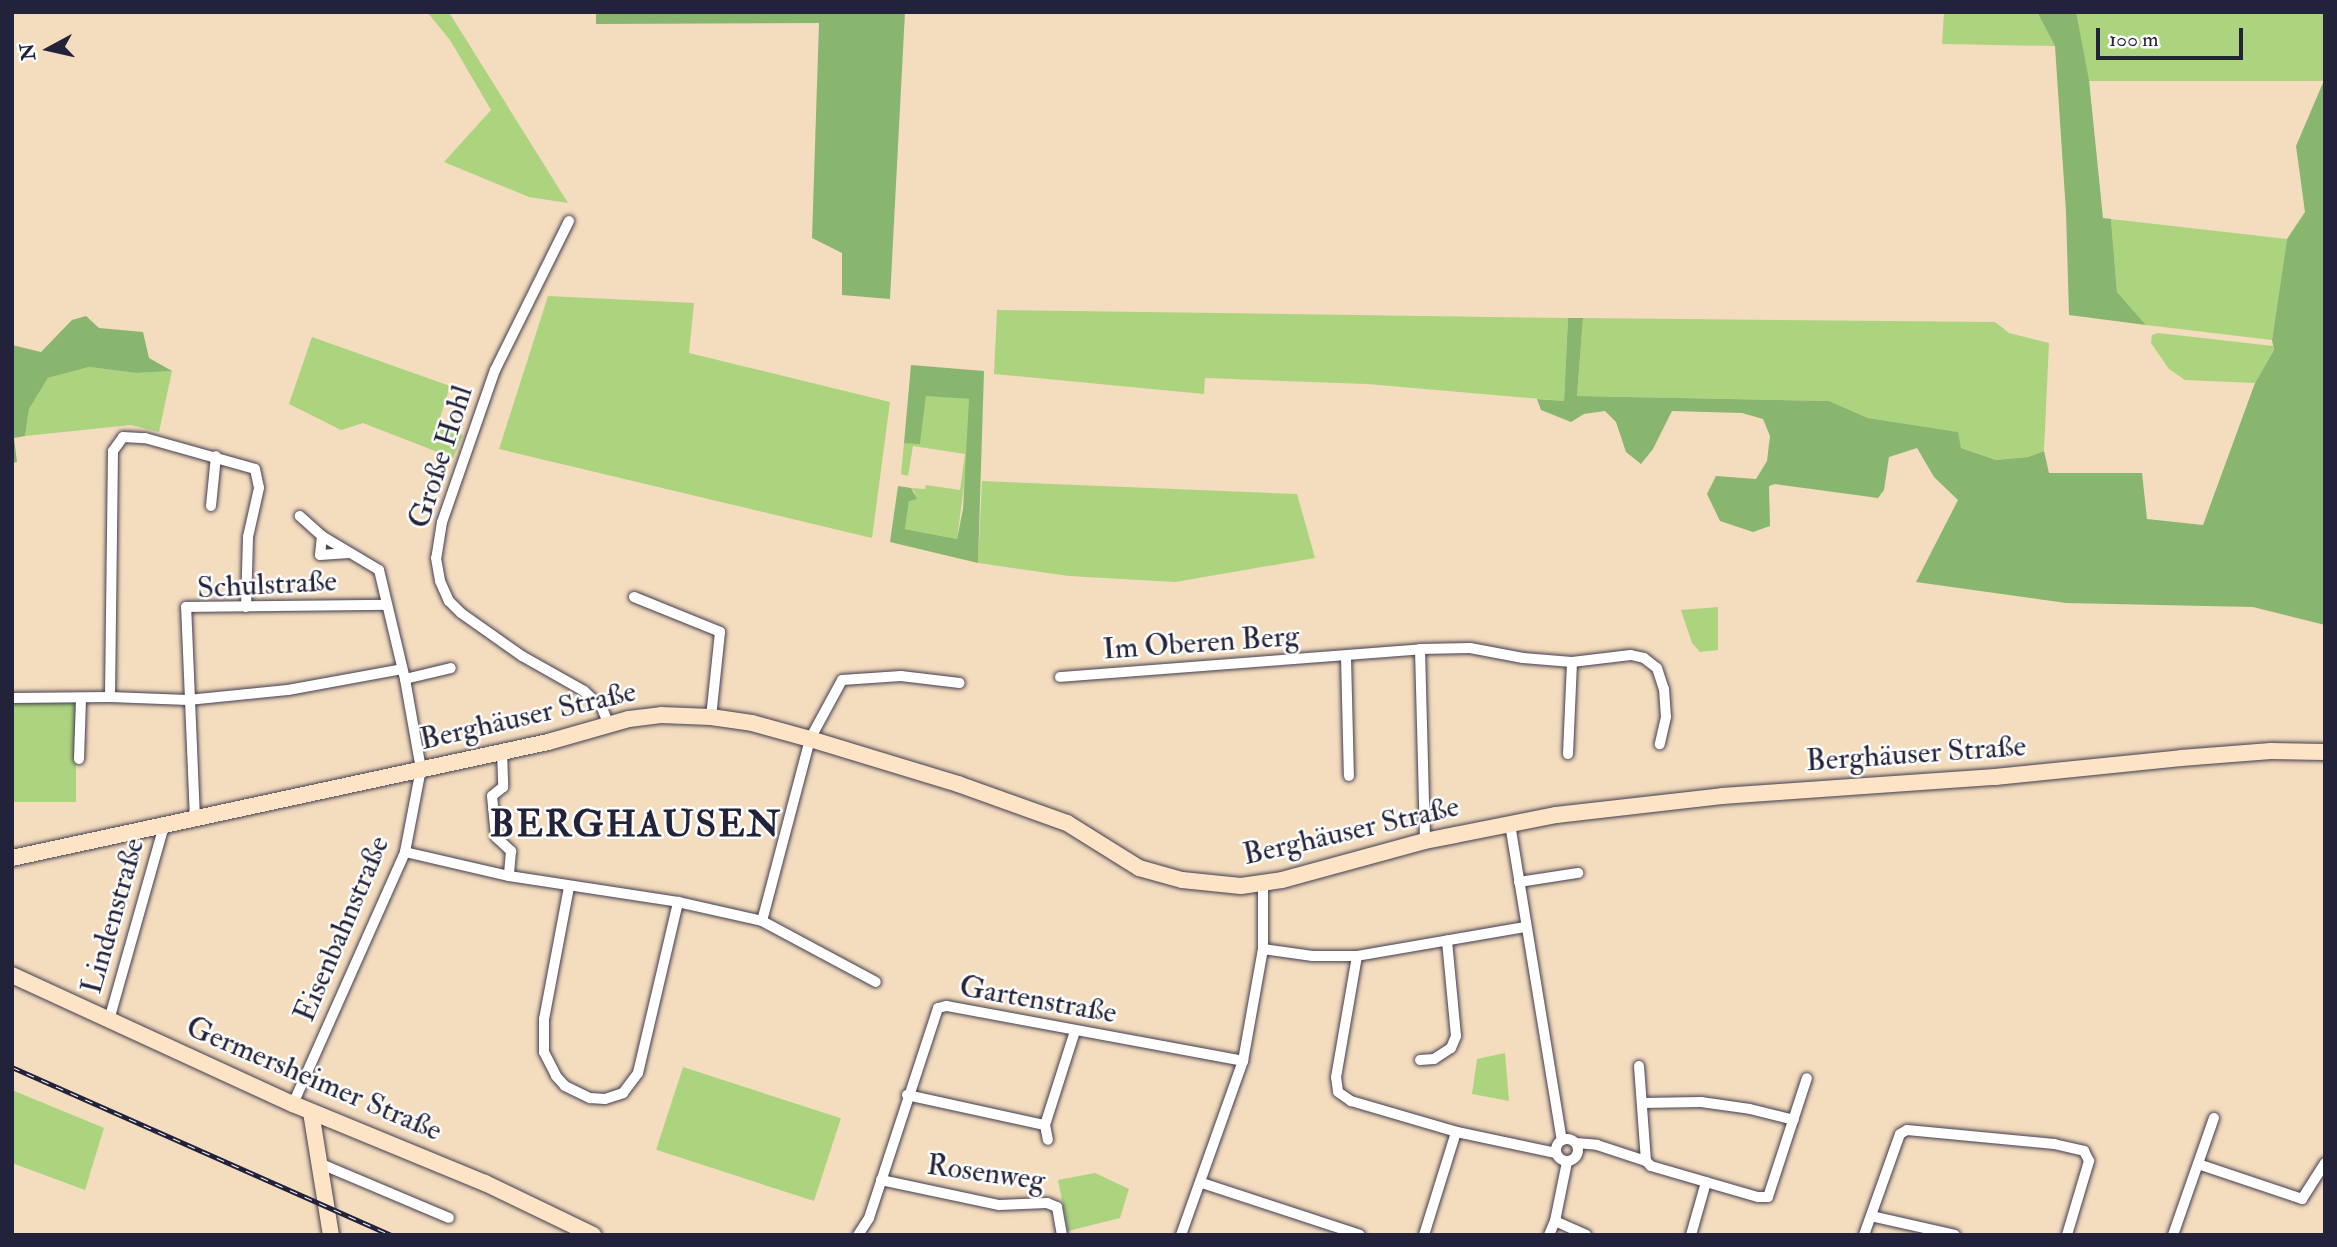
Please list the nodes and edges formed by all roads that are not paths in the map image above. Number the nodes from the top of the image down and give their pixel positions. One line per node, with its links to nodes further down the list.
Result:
1 (569, 221): 22 (street, Große Hohl)
2 (216, 456): 3 (street); 9 (street); 17 (street)
3 (211, 506)
4 (300, 516): 5 (street)
5 (322, 536): 6 (street); 6 (street)
6 (349, 553): 8 (street)
7 (634, 597): 21 (street)
8 (387, 605): 9 (street, Schulstraße); 14 (street)
9 (246, 607): 20 (street, Schulstraße)
10 (1420, 649): 11 (street, Im Oberen Berg); 12 (street, Im Oberen Berg); 34 (street)
11 (1346, 657): 15 (street, Im Oberen Berg); 30 (street)
12 (1572, 662): 24 (street, Im Oberen Berg); 27 (street)
13 (451, 668): 14 (street)
14 (404, 674): 20 (street); 29 (street)
15 (1060, 677)
16 (960, 682): 23 (street)
17 (110, 697): 19 (street); 20 (street)
18 (12, 698): 19 (street)
19 (82, 698): 28 (street)
20 (188, 701): 31 (street, Schulstraße)
21 (710, 717): 22 (street, Berghäuser Straße); 23 (street, Berghäuser Straße)
22 (609, 725): 25 (street, Berghäuser Straße)
23 (810, 739): 40 (street, Berghäuser Straße); 43 (street)
24 (1660, 744)
25 (502, 751): 29 (street, Berghäuser Straße); 38 (street)
26 (2325, 752): 32 (street, Berghäuser Straße)
27 (1568, 754)
28 (79, 759)
29 (421, 769): 31 (street, Berghäuser Straße); 35 (street, Eisenbahnstraße)
30 (1349, 776)
31 (195, 819): 33 (street, Berghäuser Straße)
32 (1510, 824): 34 (street, Berghäuser Straße); 39 (street)
33 (164, 825): 36 (street, Berghäuser Straße); 50 (street, Lindenstraße)
34 (1426, 841): 40 (street, Berghäuser Straße)
35 (405, 852): 38 (street); 58 (street, Eisenbahnstraße)
36 (12, 858)
37 (1578, 873): 39 (street)
38 (509, 876): 41 (street)
39 (1519, 883): 44 (street)
40 (1263, 884): 46 (street)
41 (569, 887): 42 (street); 42 (street)
42 (678, 902): 43 (street)
43 (762, 921): 49 (street)
44 (1525, 927): 45 (street); 65 (street)
45 (1447, 940): 47 (street); 52 (street)
46 (1263, 949): 47 (street); 53 (street)
47 (1357, 956): 63 (street)
48 (12, 975): 50 (street, Germersheimer Straße)
49 (876, 982)
50 (109, 1020): 58 (street, Germersheimer Straße)
51 (1075, 1031): 53 (street, Gartenstraße); 56 (street, Gartenstraße); 62 (street)
52 (1420, 1060)
53 (1243, 1061): 75 (street)
54 (1639, 1066): 57 (street)
55 (1807, 1078): 61 (street)
56 (907, 1095): 62 (street); 73 (street, Gartenstraße)
57 (1642, 1103): 61 (street); 68 (street)
58 (293, 1104): 59 (street, Germersheimer Straße)
59 (311, 1112): 70 (street); 80 (street, Germersheimer Straße)
60 (2214, 1118): 72 (street)
61 (1794, 1120): 74 (street)
62 (1045, 1125): 64 (street)
63 (1456, 1132): 67 (street); 85 (street)
64 (1048, 1140)
65 (1562, 1140): 66 (street); 67 (street)
66 (1576, 1143): 68 (street); 69 (street)
67 (1556, 1153): 69 (street)
68 (1646, 1161): 74 (street)
69 (1567, 1162): 78 (street)
70 (319, 1163): 77 (street); 79 (street)
71 (2325, 1163): 72 (street)
72 (2198, 1164): 92 (street)
73 (881, 1180): 81 (street, Gartenstraße); 82 (street, Rosenweg)
74 (1706, 1182): 88 (street)
75 (1202, 1183): 83 (street); 84 (street)
76 (1871, 1216): 89 (street); 90 (street); 91 (street)
77 (449, 1218)
78 (1555, 1221): 86 (street); 87 (street)
79 (331, 1235)
80 (593, 1235)
81 (858, 1235)
82 (1062, 1235)
83 (1181, 1235)
84 (1360, 1235)
85 (1424, 1235)
86 (1549, 1235)
87 (1586, 1235)
88 (1691, 1235)
89 (1864, 1235)
90 (1955, 1235)
91 (2067, 1235)
92 (2173, 1235)

